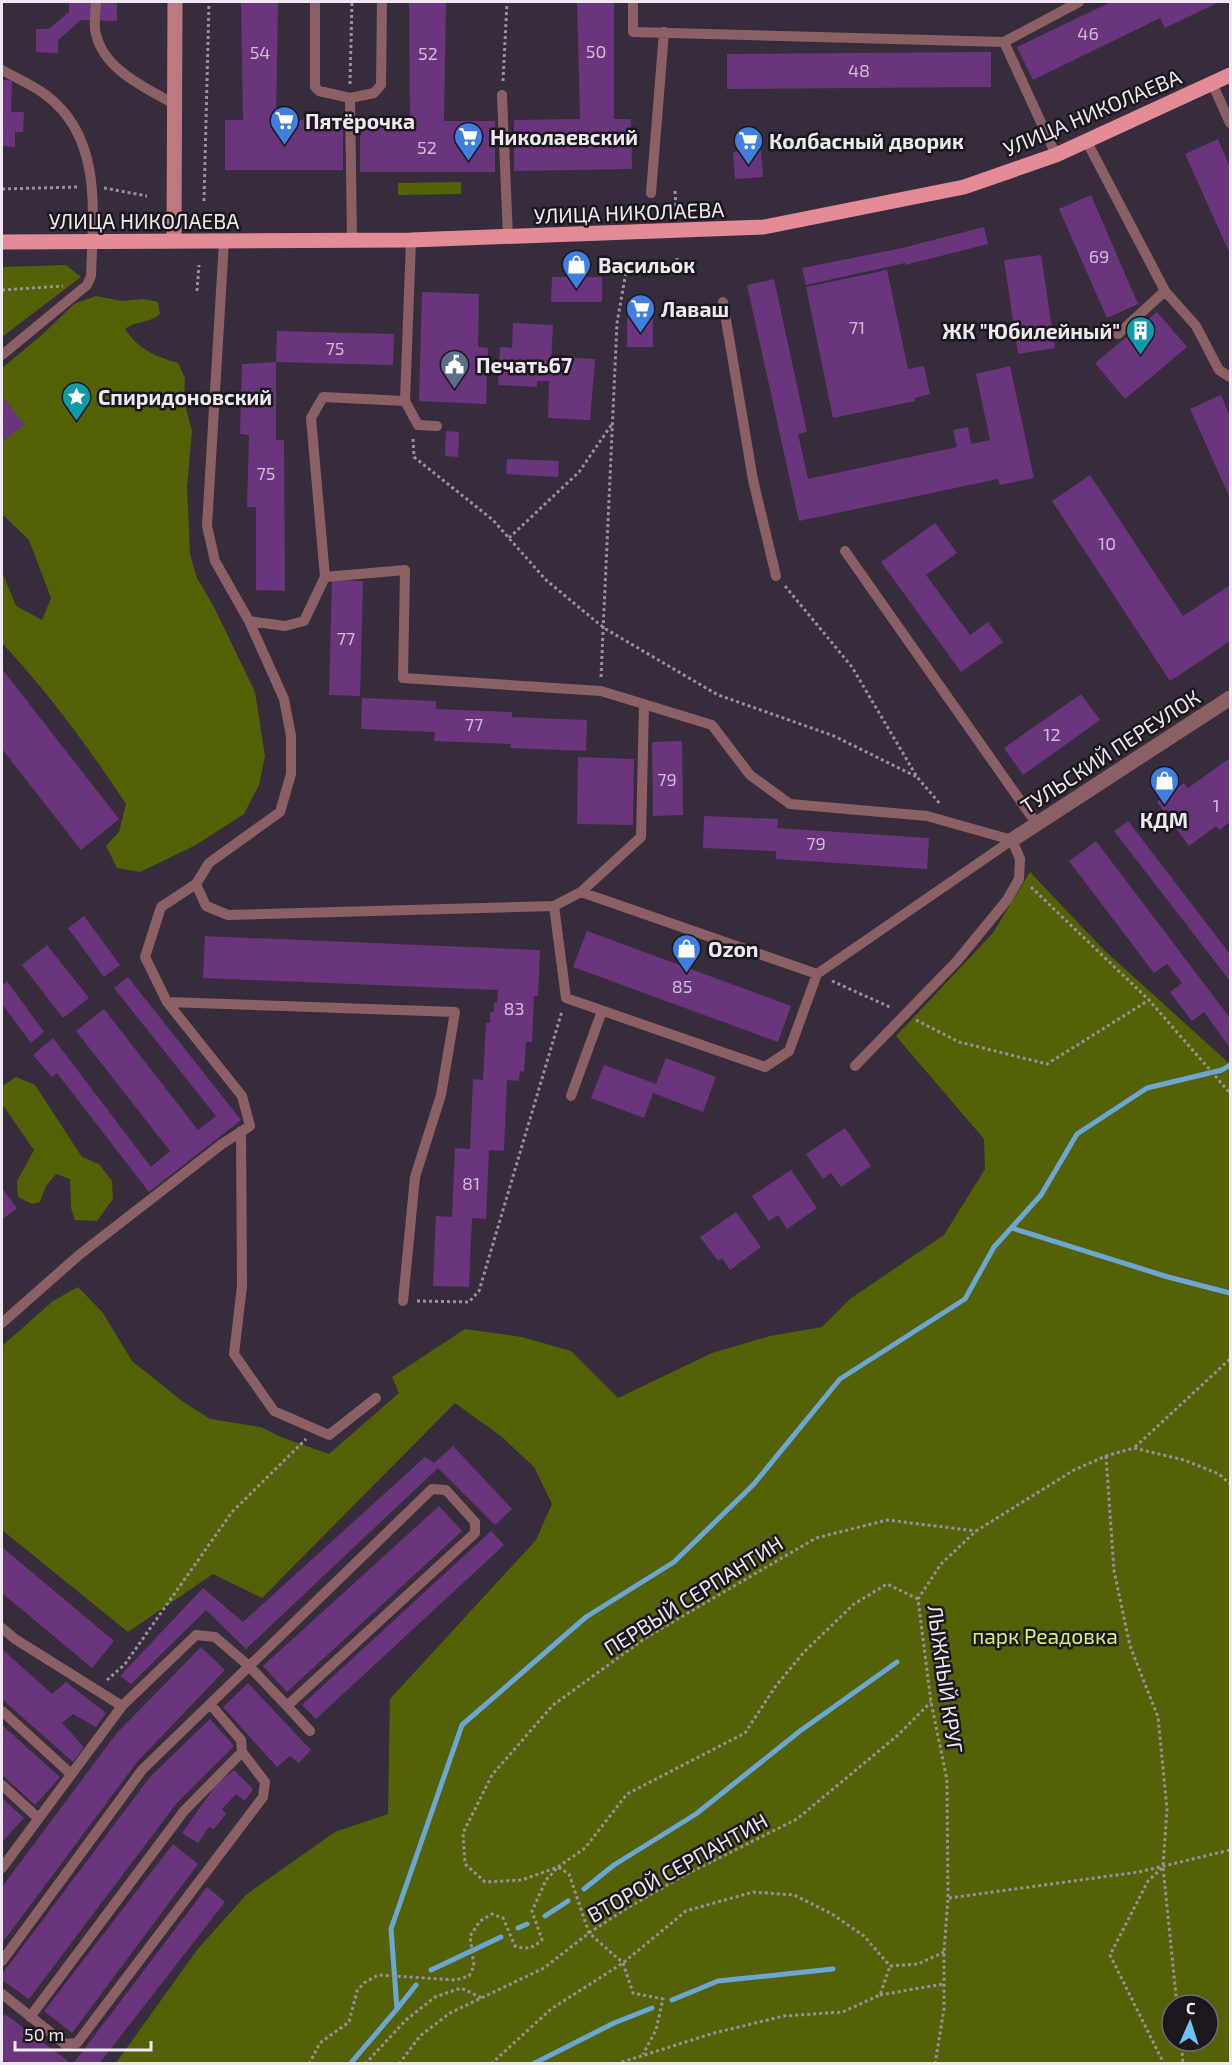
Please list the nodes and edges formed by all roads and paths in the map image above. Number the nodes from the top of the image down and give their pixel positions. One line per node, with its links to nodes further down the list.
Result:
1 (96, 2): 17 (lane)
2 (175, 2): 17 (street)
3 (210, 2): 26 (path)
4 (315, 2): 16 (lane)
5 (352, 2): 16 (path)
6 (382, 2): 16 (lane)
7 (507, 2): 15 (path)
8 (633, 2): 10 (lane)
9 (1079, 2): 11 (lane)
10 (664, 32): 11 (lane); 24 (lane)
11 (1004, 42): 20 (lane)
12 (2, 70): 21 (lane)
13 (1230, 75): 14 (main road, УЛИЦА НИКОЛАЕВА)
14 (1212, 83): 18 (lane); 19 (main road, УЛИЦА НИКОЛАЕВА)
15 (502, 95): 28 (lane)
16 (350, 98): 30 (lane)
17 (174, 104): 29 (street)
18 (1230, 123)
19 (1087, 142): 20 (main road, УЛИЦА НИКОЛАЕВА); 42 (lane)
20 (1056, 155): 28 (main road, УЛИЦА НИКОЛАЕВА)
21 (94, 187): 22 (path); 25 (path); 32 (lane)
22 (2, 189)
23 (675, 191): 27 (path)
24 (651, 193)
25 (147, 196)
26 (204, 201)
27 (676, 207)
28 (508, 238): 31 (main road, УЛИЦА НИКОЛАЕВА)
29 (174, 240): 32 (main road, УЛИЦА НИКОЛАЕВА); 33 (main road, УЛИЦА НИКОЛАЕВА)
30 (352, 240): 31 (main road, УЛИЦА НИКОЛАЕВА); 33 (main road, УЛИЦА НИКОЛАЕВА)
31 (411, 240): 47 (lane)
32 (92, 241): 34 (main road, УЛИЦА НИКОЛАЕВА); 39 (lane)
33 (224, 241): 55 (lane)
34 (2, 242)
35 (677, 258): 38 (path)
36 (199, 265): 41 (path)
37 (626, 272): 49 (path)
38 (677, 273)
39 (87, 285): 40 (path); 45 (lane)
40 (2, 290)
41 (198, 291)
42 (1165, 291): 44 (lane); 46 (lane)
43 (723, 302): 53 (lane)
44 (1118, 334)
45 (2, 355)
46 (1230, 377)
47 (405, 401): 48 (lane); 54 (lane)
48 (412, 417): 50 (lane); 51 (path)
49 (613, 424): 51 (path); 56 (path)
50 (437, 426)
51 (510, 538): 56 (path)
52 (846, 551): 61 (lane)
53 (776, 576): 60 (path)
54 (325, 577): 55 (lane); 57 (lane)
55 (249, 621): 65 (lane)
56 (604, 628): 57 (path); 60 (path)
57 (601, 691): 59 (lane)
58 (1230, 699): 61 (street, ТУЛЬСКИЙ ПЕРЕУЛОК)
59 (644, 704): 62 (lane); 66 (lane)
60 (917, 777): 62 (path)
61 (1036, 823): 63 (street, ТУЛЬСКИЙ ПЕРЕУЛОК)
62 (958, 825): 63 (lane)
63 (1012, 840): 64 (lane); 68 (lane)
64 (1019, 879): 70 (path); 73 (lane)
65 (195, 884): 67 (lane); 71 (lane)
66 (581, 892): 67 (lane); 68 (lane)
67 (554, 906): 69 (lane)
68 (817, 974): 72 (lane); 73 (path)
69 (566, 998): 72 (lane); 78 (path)
70 (1149, 1000): 73 (path); 75 (path)
71 (167, 1002): 77 (lane); 78 (lane)
72 (602, 1011): 76 (lane)
73 (907, 1015): 74 (lane)
74 (855, 1066)
75 (1230, 1093)
76 (571, 1096)
77 (241, 1131): 79 (lane); 82 (lane)
78 (403, 1301)
79 (2, 1323)
80 (1230, 1359): 83 (path)
81 (376, 1398): 82 (lane)
82 (316, 1429): 90 (path)
83 (1134, 1448): 84 (path, ЛЫЖНЫЙ КРУГ); 85 (path, ЛЫЖНЫЙ КРУГ)
84 (1106, 1456): 86 (path, ЛЫЖНЫЙ КРУГ); 104 (path)
85 (1230, 1484)
86 (976, 1531): 87 (path, ЛЫЖНЫЙ КРУГ); 103 (path, ПЕРВЫЙ СЕРПАНТИН)
87 (918, 1599): 91 (path, ЛЫЖНЫЙ КРУГ); 103 (path, ПЕРВЫЙ СЕРПАНТИН)
88 (2, 1628): 90 (lane)
89 (249, 1666): 92 (lane); 93 (lane); 94 (lane); 94 (lane)
90 (96, 1689): 93 (lane)
91 (931, 1702): 105 (path, ЛЫЖНЫЙ КРУГ); 106 (path, ВТОРОЙ СЕРПАНТИН)
92 (210, 1704): 97 (lane); 108 (lane)
93 (122, 1706): 98 (lane)
94 (287, 1706): 96 (lane)
95 (2, 1711): 98 (lane)
96 (310, 1731)
97 (242, 1752): 116 (lane); 116 (lane)
98 (71, 1774): 100 (lane)
99 (2, 1785): 100 (lane)
100 (38, 1818): 102 (lane)
101 (1230, 1850): 104 (path)
102 (3, 1862)
103 (558, 1867): 106 (path); 118 (path)
104 (1163, 1867): 105 (path); 112 (path); 124 (path)
105 (948, 1898): 107 (path, ЛЫЖНЫЙ КРУГ)
106 (589, 1933): 109 (path); 114 (path, ВТОРОЙ СЕРПАНТИН)
107 (944, 1952): 110 (path); 111 (path, ЛЫЖНЫЙ КРУГ)
108 (2, 1961)
109 (623, 1963): 110 (path, ВТОРОЙ СЕРПАНТИН); 117 (path); 121 (path, ВТОРОЙ СЕРПАНТИН)
110 (890, 1966): 113 (path)
111 (944, 1984): 113 (path); 123 (path, ЛЫЖНЫЙ КРУГ)
112 (1176, 1993)
113 (880, 1995): 117 (path)
114 (482, 1998): 119 (path); 120 (path, ВТОРОЙ СЕРПАНТИН)
115 (3, 1999): 116 (lane)
116 (30, 2017)
117 (643, 2054): 122 (path)
118 (309, 2064)
119 (365, 2064)
120 (399, 2064)
121 (491, 2064)
122 (616, 2064)
123 (935, 2064)
124 (1164, 2064)

